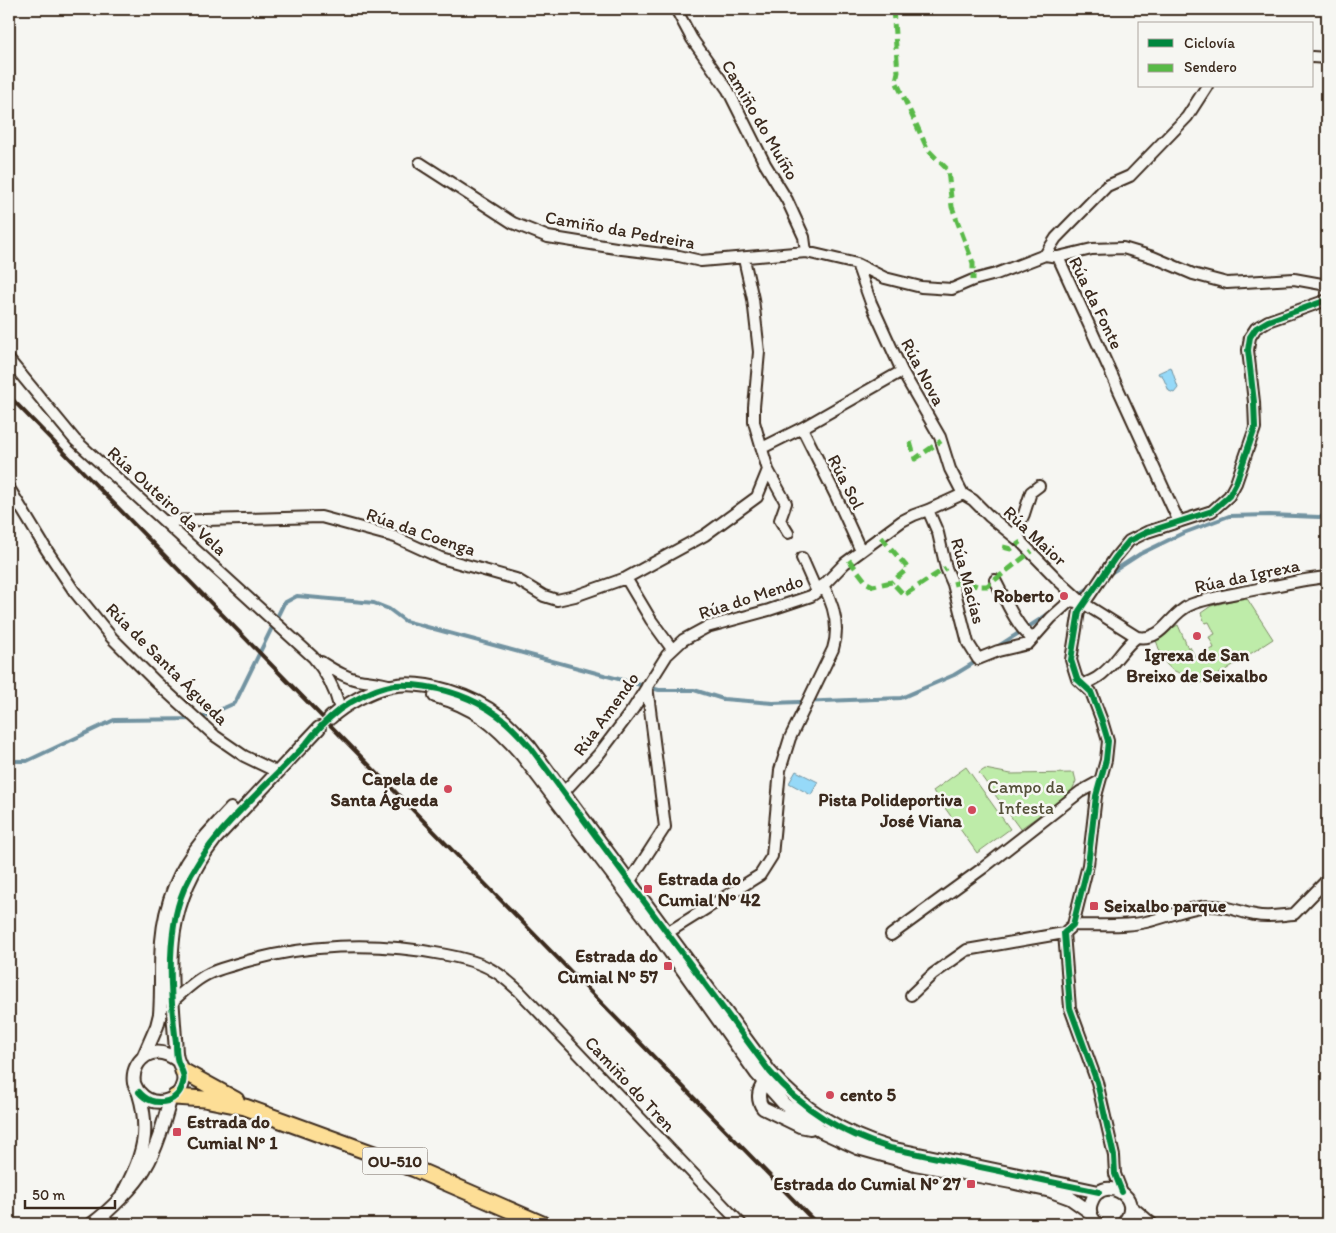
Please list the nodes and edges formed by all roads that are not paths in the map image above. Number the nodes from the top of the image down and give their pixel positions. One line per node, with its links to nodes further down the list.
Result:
1 (676, 9): 6 (street, Camiño do Muíño)
2 (1314, 57): 3 (street)
3 (1327, 58)
4 (1206, 88): 7 (street)
5 (420, 164): 9 (street, Camiño da Pedreira)
6 (806, 252): 9 (street, Rúa da Fonte); 10 (street, Rúa da Fonte)
7 (1045, 255): 8 (street, Rúa da Fonte); 10 (street, Rúa da Fonte)
8 (1058, 257): 11 (street); 23 (street, Rúa da Fonte)
9 (744, 259): 16 (street)
10 (857, 264): 14 (street, Rúa Nova)
11 (1327, 285)
12 (1327, 300): 23 (street)
13 (9, 360): 22 (street, Rúa Outeiro da Vela)
14 (902, 371): 15 (street); 20 (street, Rúa Nova)
15 (802, 428): 16 (street); 26 (street, Rúa Sol)
16 (762, 448): 17 (street)
17 (768, 470): 24 (street); 29 (street, Rúa da Coenga)
18 (1039, 486): 25 (street)
19 (9, 488): 43 (street, Rúa de Santa Águeda)
20 (963, 494): 21 (street, Rúa do Mendo); 25 (street, Rúa Maior)
21 (928, 510): 26 (street, Rúa do Mendo); 34 (street, Rúa Macías)
22 (166, 522): 29 (street, Rúa da Coenga); 36 (street, Rúa Outeiro da Vela)
23 (1179, 522): 32 (street)
24 (788, 533)
25 (1021, 542): 32 (street, Rúa Maior)
26 (861, 551): 31 (street, Rúa do Mendo)
27 (802, 558): 31 (street)
28 (1327, 577): 33 (street, Rúa da Igrexa)
29 (626, 578): 35 (street)
30 (995, 580): 34 (street)
31 (820, 589): 35 (street, Rúa do Mendo); 50 (street)
32 (1083, 603): 33 (street, Rúa Maior); 34 (street); 37 (street)
33 (1137, 637): 37 (street)
34 (1032, 638)
35 (672, 649): 39 (street, Rúa Amendo)
36 (313, 658): 38 (street); 41 (street)
37 (1084, 684): 44 (street)
38 (391, 686): 40 (street); 45 (street)
39 (647, 686): 45 (street, Rúa Amendo); 48 (street)
40 (372, 693): 41 (street); 42 (street)
41 (335, 714)
42 (522, 755): 45 (street); 46 (street)
43 (271, 769): 54 (street); 56 (street)
44 (1100, 781): 49 (street); 52 (street)
45 (562, 794): 46 (street); 48 (street)
46 (612, 875): 58 (street)
47 (1327, 880): 49 (street)
48 (630, 881): 50 (street)
49 (1073, 925): 51 (street)
50 (667, 932): 55 (street)
51 (1064, 933): 53 (street); 66 (street)
52 (891, 935)
53 (911, 995)
54 (172, 1002): 56 (street); 57 (street); 72 (street, Camiño do Tren)
55 (742, 1035): 58 (street); 65 (street)
56 (148, 1056): 57 (street); 59 (street)
57 (180, 1066): 60 (street); 62 (main road)
58 (767, 1082): 61 (street); 63 (street)
59 (139, 1092): 60 (street); 67 (street)
60 (172, 1098): 62 (main road); 67 (street)
61 (785, 1101): 63 (street); 64 (street); 65 (street)
62 (246, 1107): 71 (main road, OU-510)
63 (771, 1112): 64 (street)
64 (821, 1131): 69 (street)
65 (869, 1141): 66 (street)
66 (1111, 1191): 68 (street); 69 (street)
67 (123, 1194): 70 (street)
68 (1130, 1206): 73 (street); 74 (street)
69 (1092, 1219)
70 (92, 1224)
71 (542, 1224)
72 (740, 1224)
73 (1124, 1224)
74 (1151, 1224)

